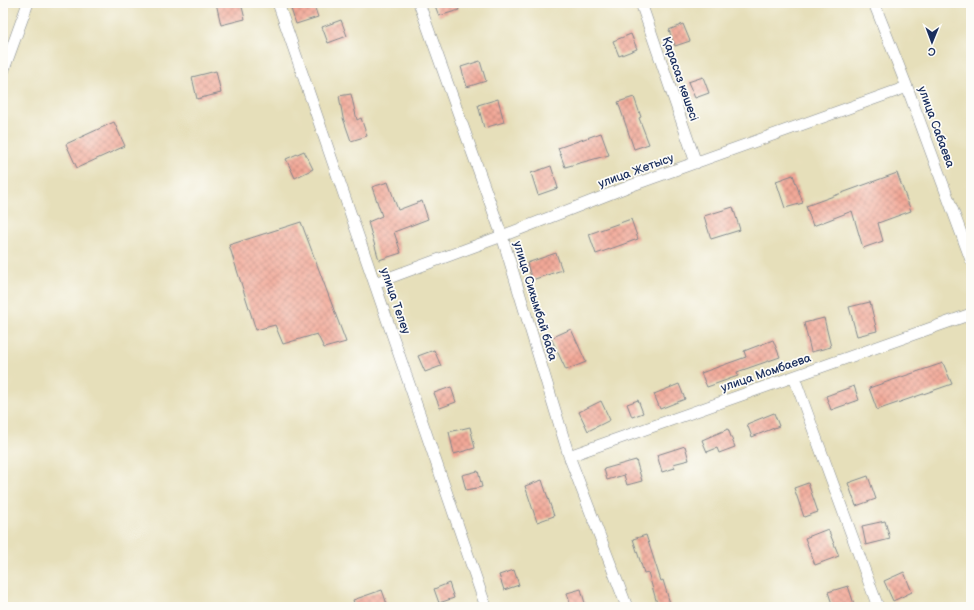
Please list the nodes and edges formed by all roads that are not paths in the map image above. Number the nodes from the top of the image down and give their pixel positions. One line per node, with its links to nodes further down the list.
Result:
1 (28, 3): 6 (street)
2 (278, 3): 11 (street, улица Телеу)
3 (419, 3): 9 (street, улица Сихымбай баба)
4 (641, 3): 8 (street, Қарасаз көшесі)
5 (874, 3): 7 (street, улица Сабаева)
6 (3, 72)
7 (907, 87): 8 (street, улица Жетысу); 10 (street, улица Сабаева)
8 (696, 163): 9 (street, улица Жетысу)
9 (502, 236): 11 (street, улица Жетысу); 14 (street, улица Сихымбай баба)
10 (971, 260)
11 (375, 283): 15 (street, улица Телеу)
12 (971, 314): 13 (street, улица Момбаева)
13 (794, 377): 14 (street, улица Момбаева); 17 (street)
14 (569, 456): 16 (street, улица Сихымбай баба)
15 (486, 607)
16 (627, 607)
17 (878, 607)

